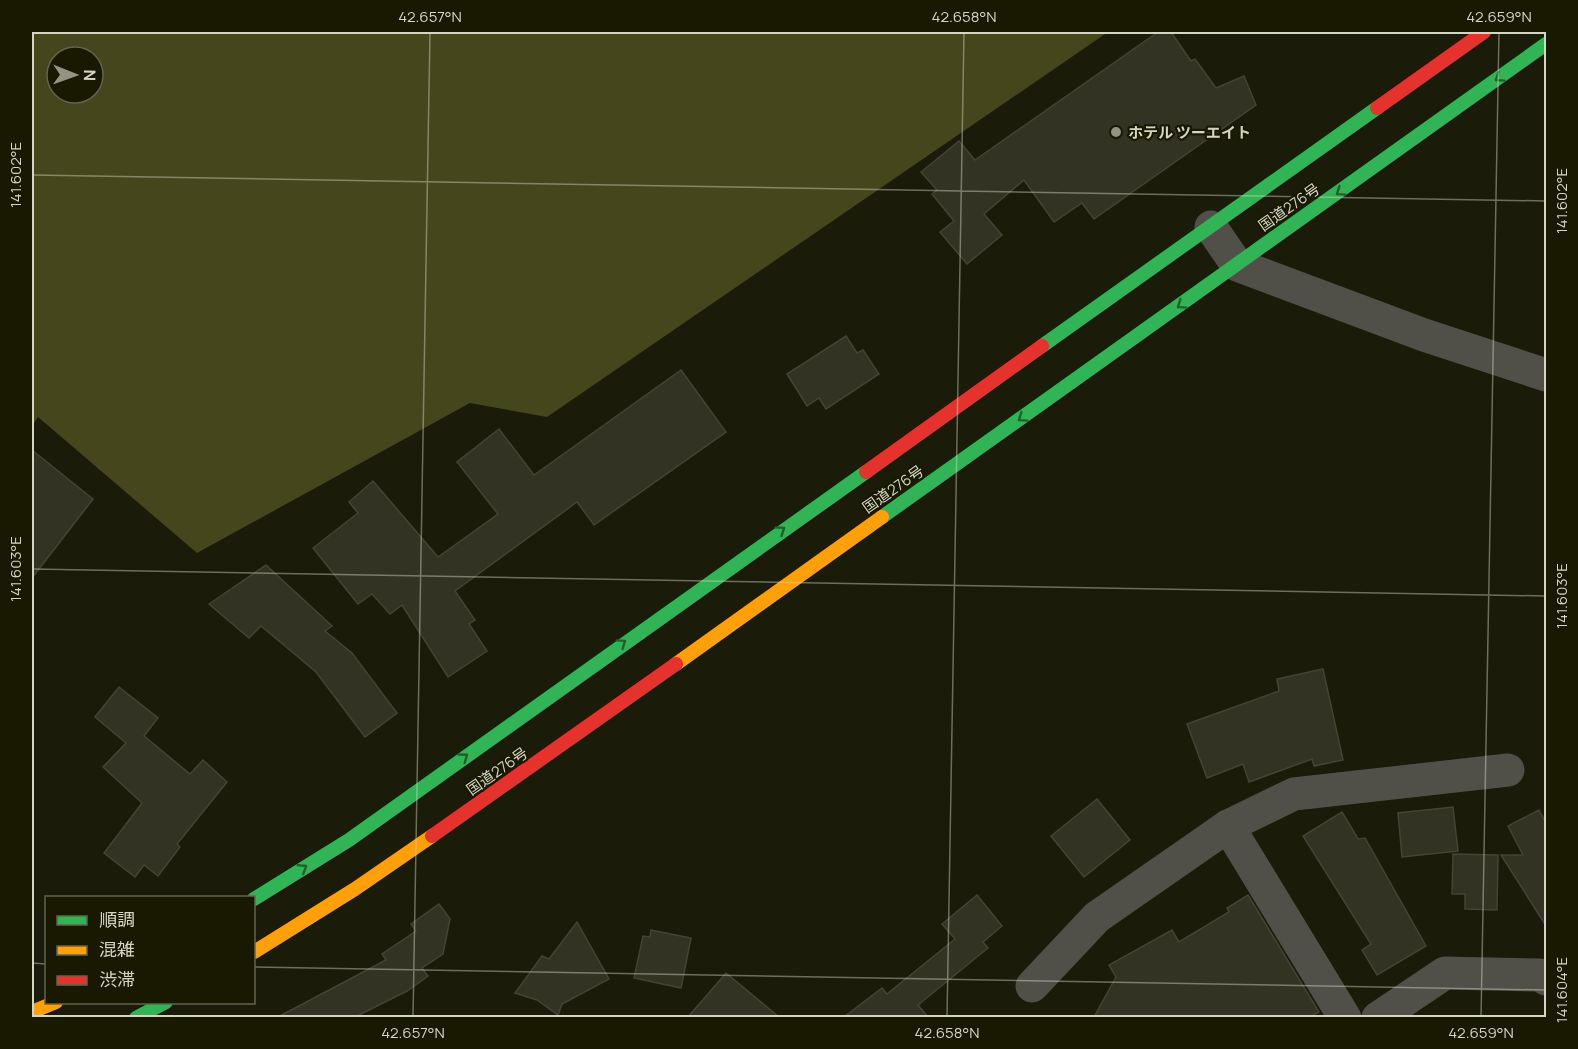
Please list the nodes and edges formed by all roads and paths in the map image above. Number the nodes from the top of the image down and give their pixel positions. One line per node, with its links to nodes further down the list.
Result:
1 (1484, 32): 3 (highway, 国道276号)
2 (1546, 45): 4 (highway, 国道276号, one-way to 4)
3 (1211, 227): 4 (street); 8 (highway, 国道276号, one-way to 3)
4 (1237, 265): 5 (street); 9 (highway, 国道276号, one-way to 9)
5 (1546, 375)
6 (1508, 770): 7 (street)
7 (1228, 826): 11 (street); 16 (street)
8 (255, 897)
9 (255, 951)
10 (1546, 979): 17 (street)
11 (1032, 986)
12 (51, 1004): 14 (highway)
13 (162, 1004): 15 (highway)
14 (32, 1012)
15 (136, 1017)
16 (1345, 1017)
17 (1378, 1017)

